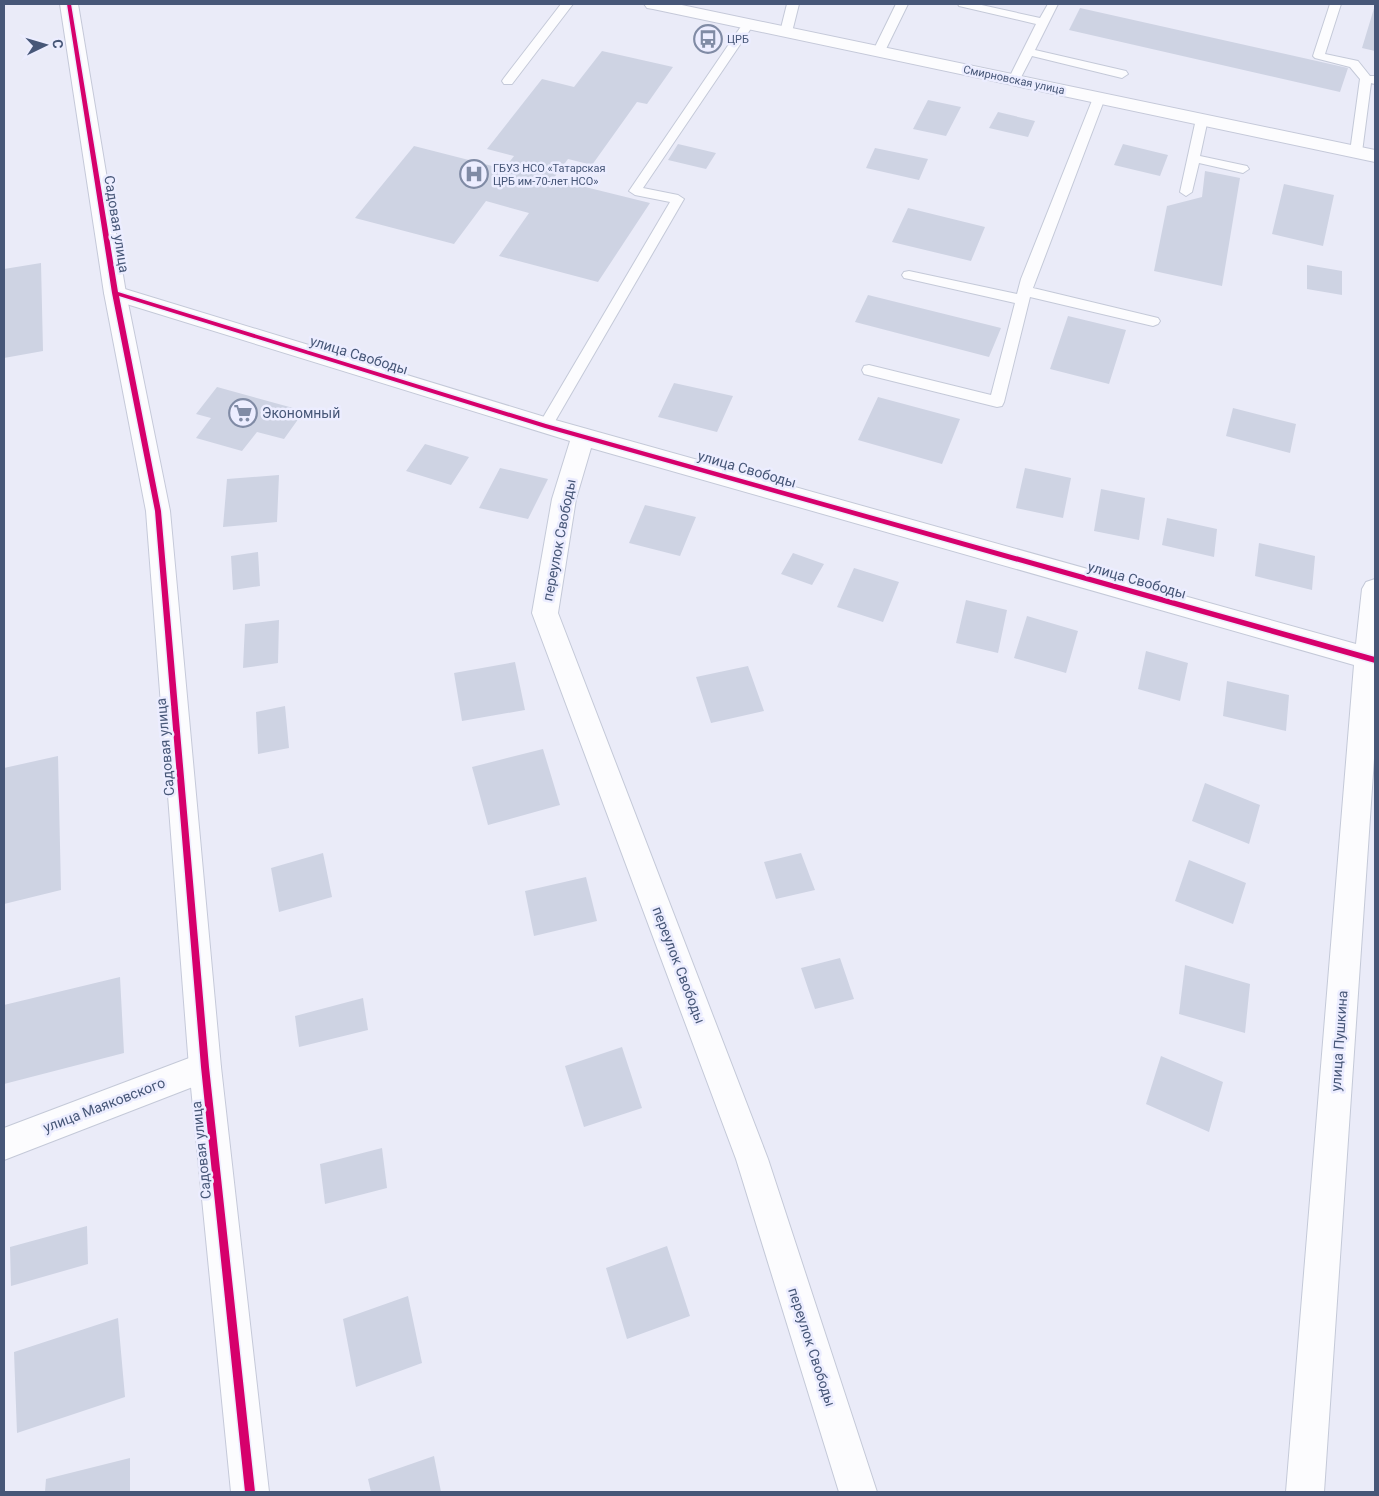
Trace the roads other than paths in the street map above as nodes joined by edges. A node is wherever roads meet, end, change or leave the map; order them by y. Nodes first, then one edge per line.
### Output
1 (69, 4) edge
2 (568, 4) edge
3 (653, 4) edge
4 (793, 4) edge
5 (902, 4) edge
6 (964, 4) edge
7 (1054, 4) edge
8 (1335, 4) edge
9 (1043, 22) junction
10 (748, 24) junction
11 (786, 32) junction
12 (879, 51) junction
13 (1028, 52) junction
14 (1122, 74) dead end
15 (1014, 80) junction
16 (1371, 80) edge
17 (508, 81) dead end
18 (1099, 98) junction
19 (1202, 119) junction
20 (1356, 152) junction
21 (1375, 156) edge
22 (1194, 158) junction
23 (1243, 169) dead end
24 (1186, 192) dead end
25 (909, 275) dead end
26 (115, 293) junction
27 (1024, 296) junction
28 (1153, 320) dead end
29 (869, 370) dead end
30 (545, 426) junction
31 (583, 436) junction
32 (1375, 589) edge
33 (1372, 659) edge
34 (205, 1067) junction
35 (4, 1144) edge
36 (250, 1492) edge
37 (858, 1492) edge
38 (1305, 1492) edge

1 - 26 street, Садовая улица
2 - 17 lane
3 - 10 street, Смирновская улица
4 - 11 lane
5 - 12 lane
6 - 9 lane
7 - 9 lane
8 - 16 lane
9 - 13 lane
10 - 11 street, Смирновская улица
10 - 30 lane
11 - 12 street, Смирновская улица
12 - 15 street, Смирновская улица
13 - 14 lane
13 - 15 lane
15 - 18 street, Смирновская улица
16 - 20 lane
18 - 19 street, Смирновская улица
18 - 27 lane
19 - 20 street, Смирновская улица
19 - 22 lane
20 - 21 street, Смирновская улица
22 - 23 lane
22 - 24 lane
25 - 27 lane
26 - 30 street, улица Свободы
26 - 34 street, Садовая улица
27 - 28 lane
27 - 29 lane
30 - 31 street, улица Свободы
31 - 33 street, улица Свободы
31 - 37 street, переулок Свободы
32 - 33 street, улица Пушкина
33 - 38 street, улица Пушкина
34 - 35 street, улица Маяковского
34 - 36 street, Садовая улица

